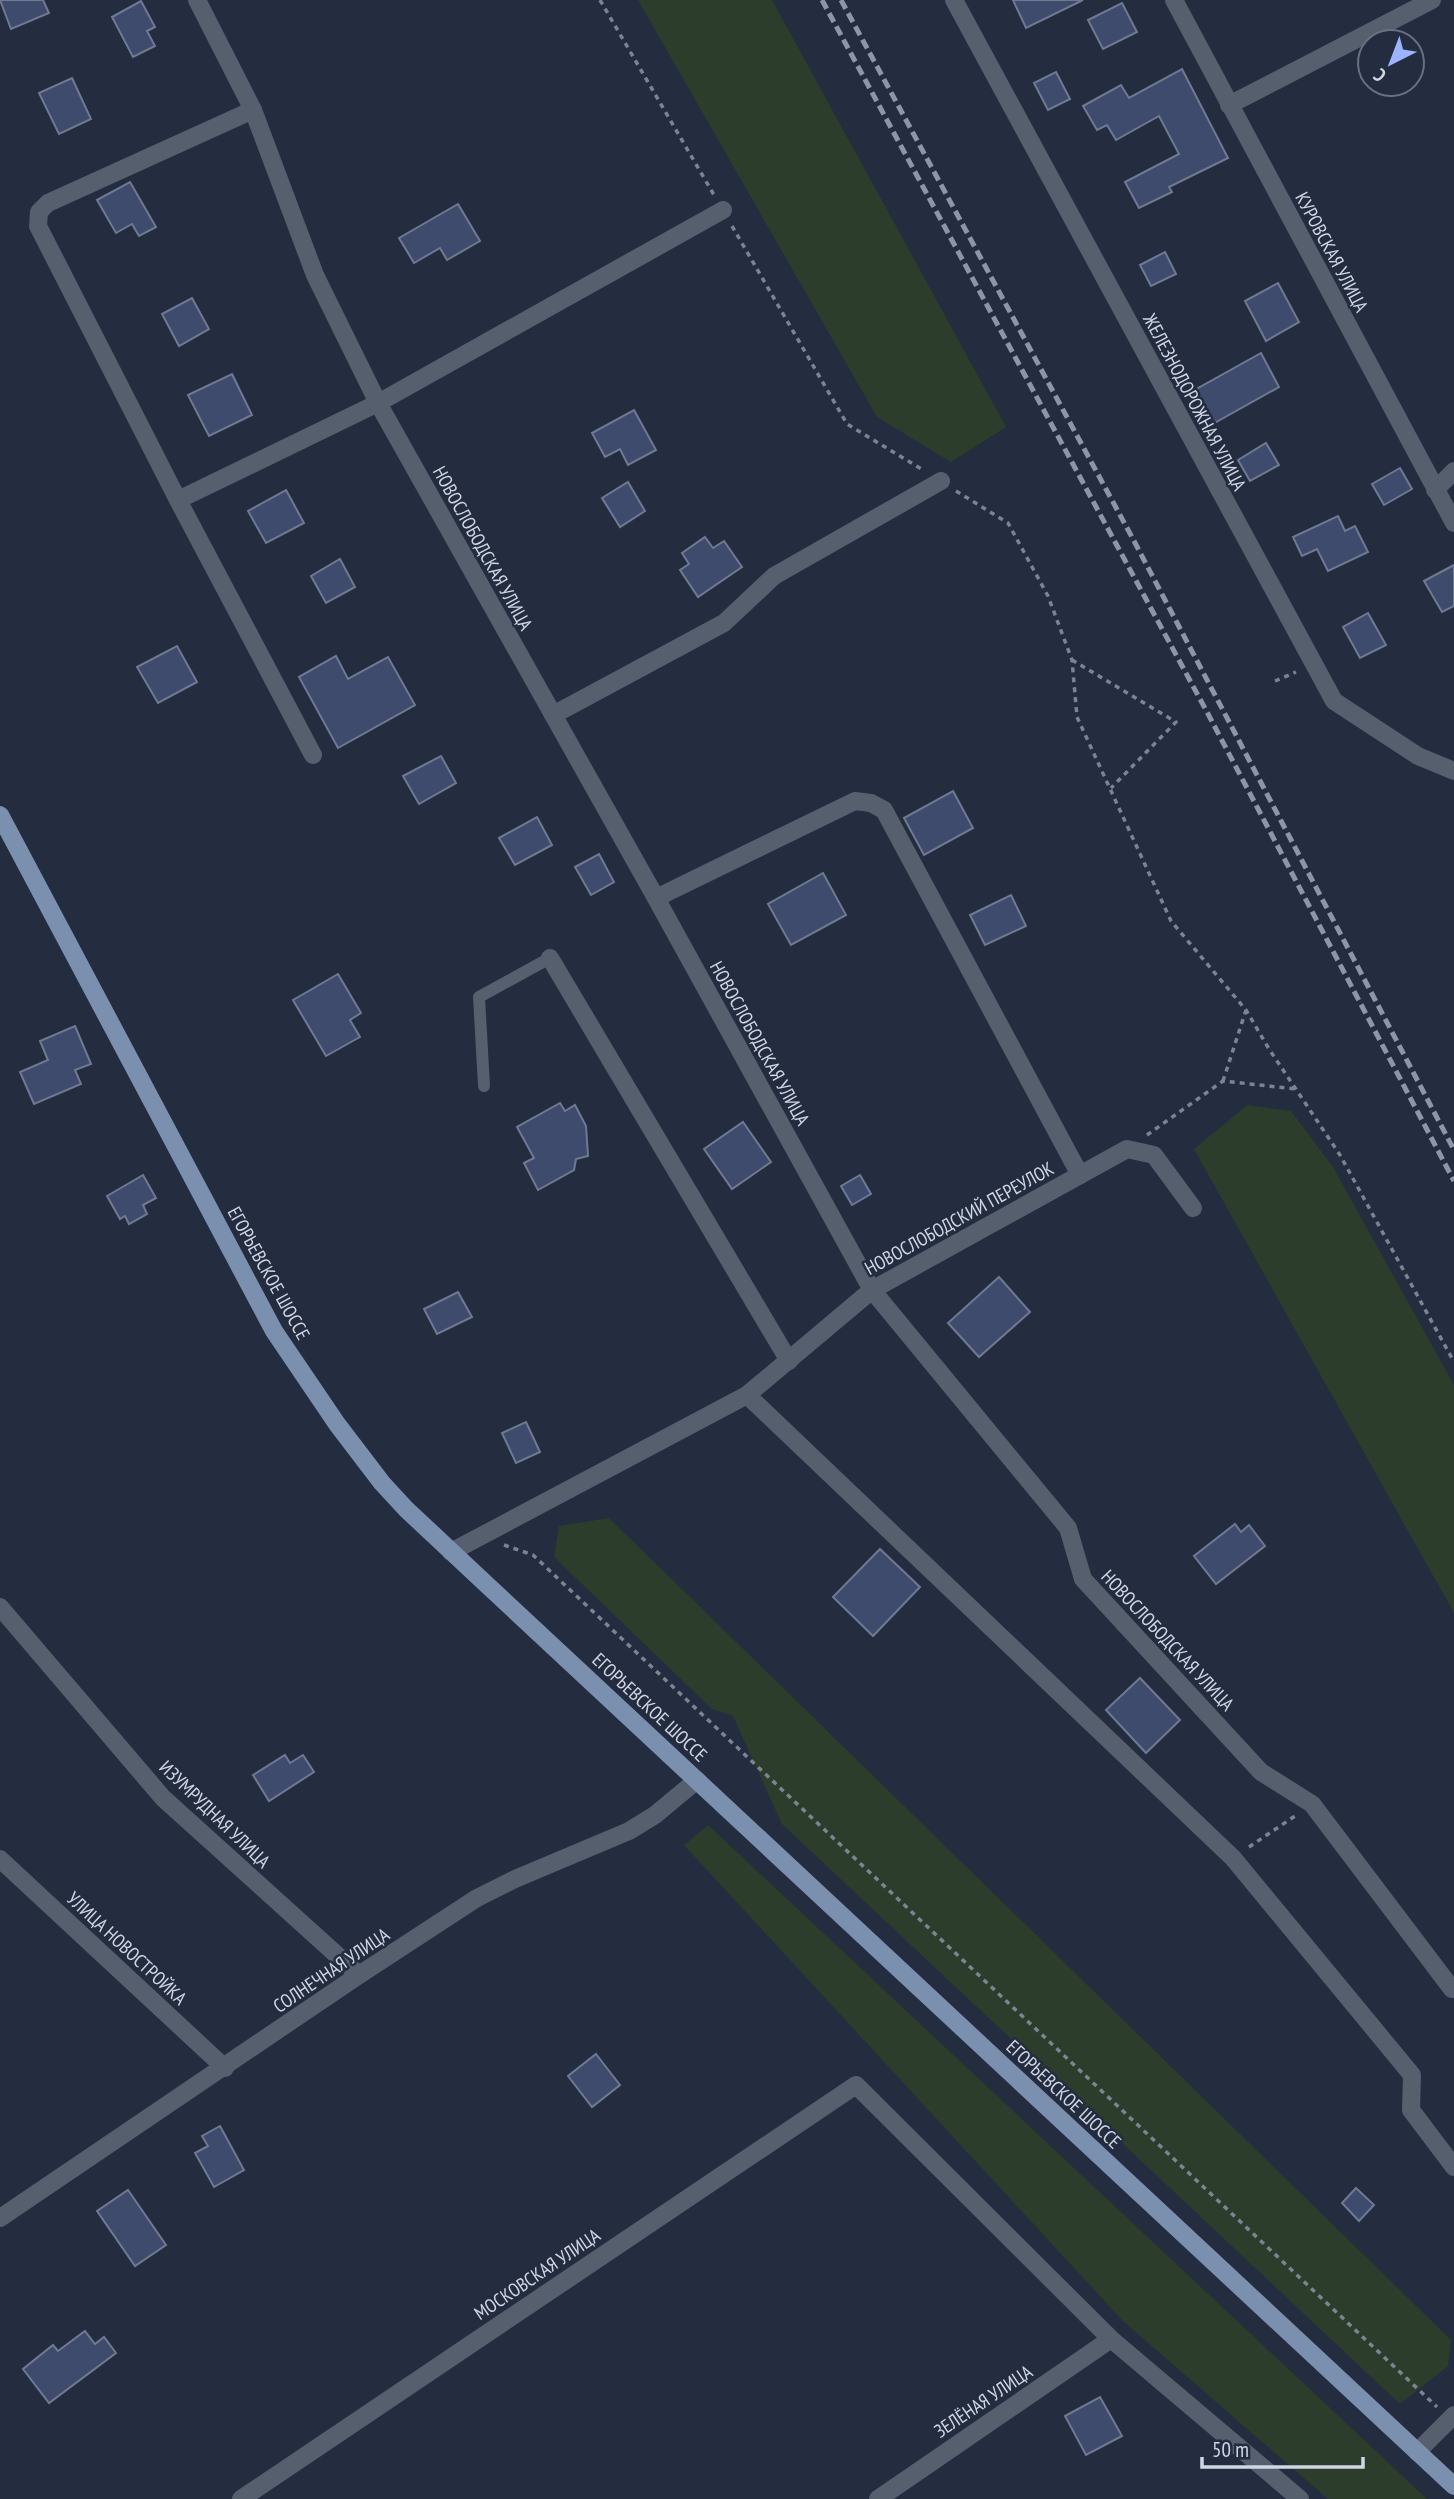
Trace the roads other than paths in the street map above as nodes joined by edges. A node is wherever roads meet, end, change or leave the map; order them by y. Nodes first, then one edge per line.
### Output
1 (197, 0) edge
2 (954, 0) edge
3 (1174, 0) edge
4 (1432, 0) edge
5 (1229, 105) junction
6 (253, 110) junction
7 (723, 211) road end
8 (378, 403) junction
9 (1454, 471) edge
10 (936, 478) road end
11 (1435, 490) junction
12 (178, 500) junction
13 (1454, 523) edge
14 (553, 715) junction
15 (313, 755) dead end
16 (1454, 771) edge
17 (0, 816) edge
18 (656, 898) junction
19 (551, 958) joint
20 (484, 1086) dead end
21 (1080, 1175) junction
22 (1193, 1208) dead end
23 (872, 1290) junction
24 (789, 1361) junction
25 (747, 1395) junction
26 (451, 1552) junction
27 (0, 1607) edge
28 (697, 1780) junction
29 (0, 1859) edge
30 (359, 1975) junction
31 (1452, 1989) dead end
32 (225, 2068) junction
33 (1454, 2167) edge
34 (0, 2218) edge
35 (1111, 2339) junction
36 (1452, 2417) edge
37 (1417, 2452) junction
38 (1454, 2486) edge
39 (242, 2499) edge
40 (878, 2499) edge
41 (1300, 2499) edge

1 - 6 street, НОВОСЛОБОДСКАЯ УЛИЦА
2 - 16 street, ЖЕЛЕЗНОДОРОЖНАЯ УЛИЦА
3 - 5 street, КУРОВСКАЯ УЛИЦА
4 - 5 street
5 - 11 street, КУРОВСКАЯ УЛИЦА
6 - 8 street, НОВОСЛОБОДСКАЯ УЛИЦА
6 - 12 street
7 - 8 street
8 - 12 street
8 - 14 street, НОВОСЛОБОДСКАЯ УЛИЦА
9 - 11 street
10 - 14 street
11 - 13 street, КУРОВСКАЯ УЛИЦА
12 - 15 street
14 - 18 street, НОВОСЛОБОДСКАЯ УЛИЦА
17 - 26 main road, ЕГОРЬЕВСКОЕ ШОССЕ
18 - 21 street
18 - 23 street, НОВОСЛОБОДСКАЯ УЛИЦА
19 - 20 lane
19 - 24 street
21 - 22 street, НОВОСЛОБОДСКИЙ ПЕРЕУЛОК
21 - 23 street, НОВОСЛОБОДСКИЙ ПЕРЕУЛОК
23 - 24 street, НОВОСЛОБОДСКИЙ ПЕРЕУЛОК
23 - 31 street, НОВОСЛОБОДСКАЯ УЛИЦА
24 - 25 street, НОВОСЛОБОДСКИЙ ПЕРЕУЛОК
25 - 26 street, НОВОСЛОБОДСКИЙ ПЕРЕУЛОК
25 - 33 street
26 - 28 main road, ЕГОРЬЕВСКОЕ ШОССЕ
27 - 30 street, ИЗУМРУДНАЯ УЛИЦА
28 - 30 street, СОЛНЕЧНАЯ УЛИЦА
28 - 37 main road, ЕГОРЬЕВСКОЕ ШОССЕ
29 - 32 street, УЛИЦА НОВОСТРОЙКА
30 - 32 street, СОЛНЕЧНАЯ УЛИЦА
32 - 34 street, СОЛНЕЧНАЯ УЛИЦА
35 - 39 street, МОСКОВСКАЯ УЛИЦА
35 - 40 street, ЗЕЛЁНАЯ УЛИЦА
35 - 41 street
36 - 37 street
37 - 38 main road, ЕГОРЬЕВСКОЕ ШОССЕ

